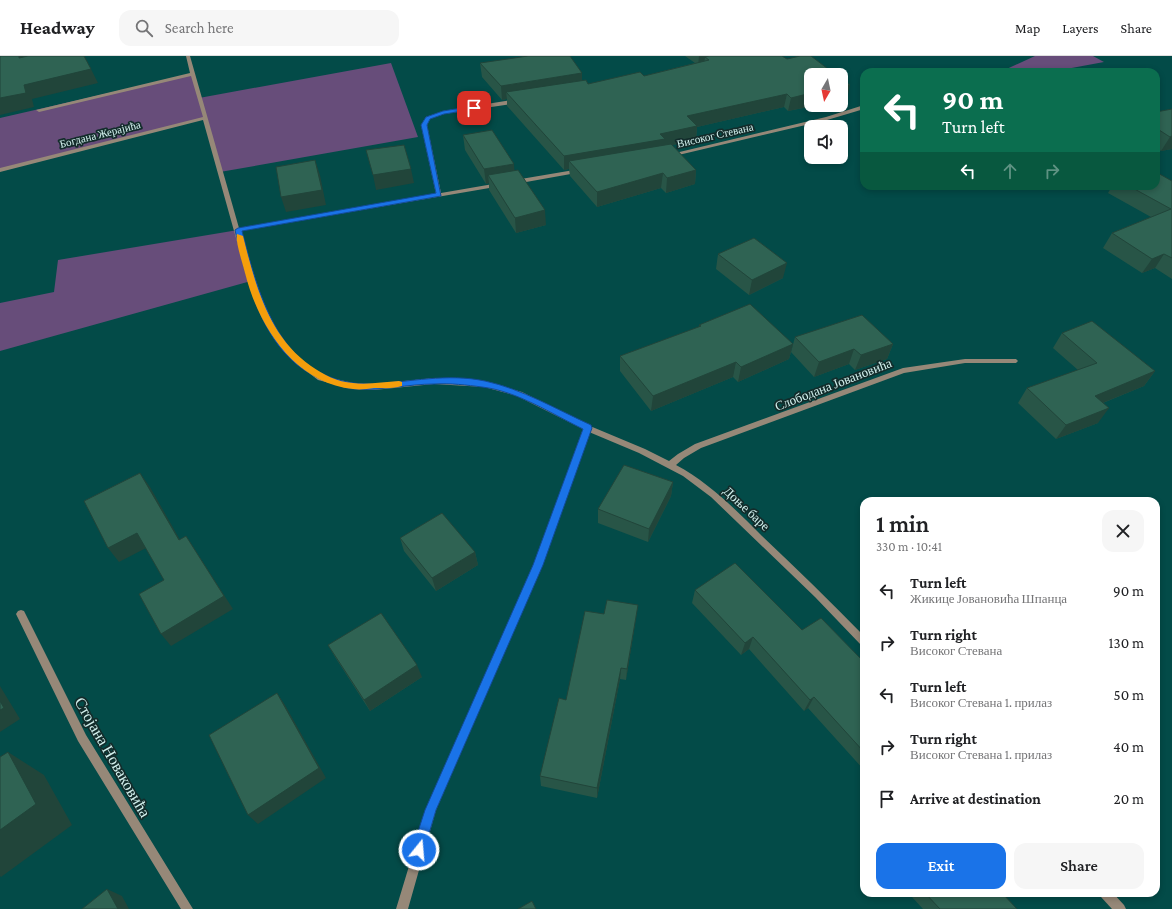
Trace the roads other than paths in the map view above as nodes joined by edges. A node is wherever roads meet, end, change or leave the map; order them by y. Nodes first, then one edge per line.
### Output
1 (188, 56) edge
2 (192, 74) junction
3 (521, 100) edge
4 (860, 108) edge
5 (39, 110) dead end
6 (205, 118) junction
7 (663, 157) edge
8 (0, 170) edge
9 (588, 170) edge
10 (439, 195) junction
11 (238, 230) junction
12 (1014, 360) dead end
13 (588, 428) junction
14 (670, 465) junction
15 (21, 614) dead end
16 (860, 638) edge
17 (1109, 897) edge
18 (187, 909) edge
19 (402, 909) edge
20 (1120, 909) edge

1 - 2 street, Доње баре
2 - 5 street
2 - 6 street, Доње баре
3 - 10 street
4 - 7 street, Високог Стевана
6 - 8 street, Богдана Жерајића
6 - 11 street, Доње баре
9 - 10 street
10 - 11 street
11 - 13 street, Доње баре
12 - 14 street, Слободана Јовановића
13 - 14 street, Доње баре
13 - 19 street
14 - 16 street, Доње баре
15 - 18 street, Стојана Новаковића
17 - 20 street

